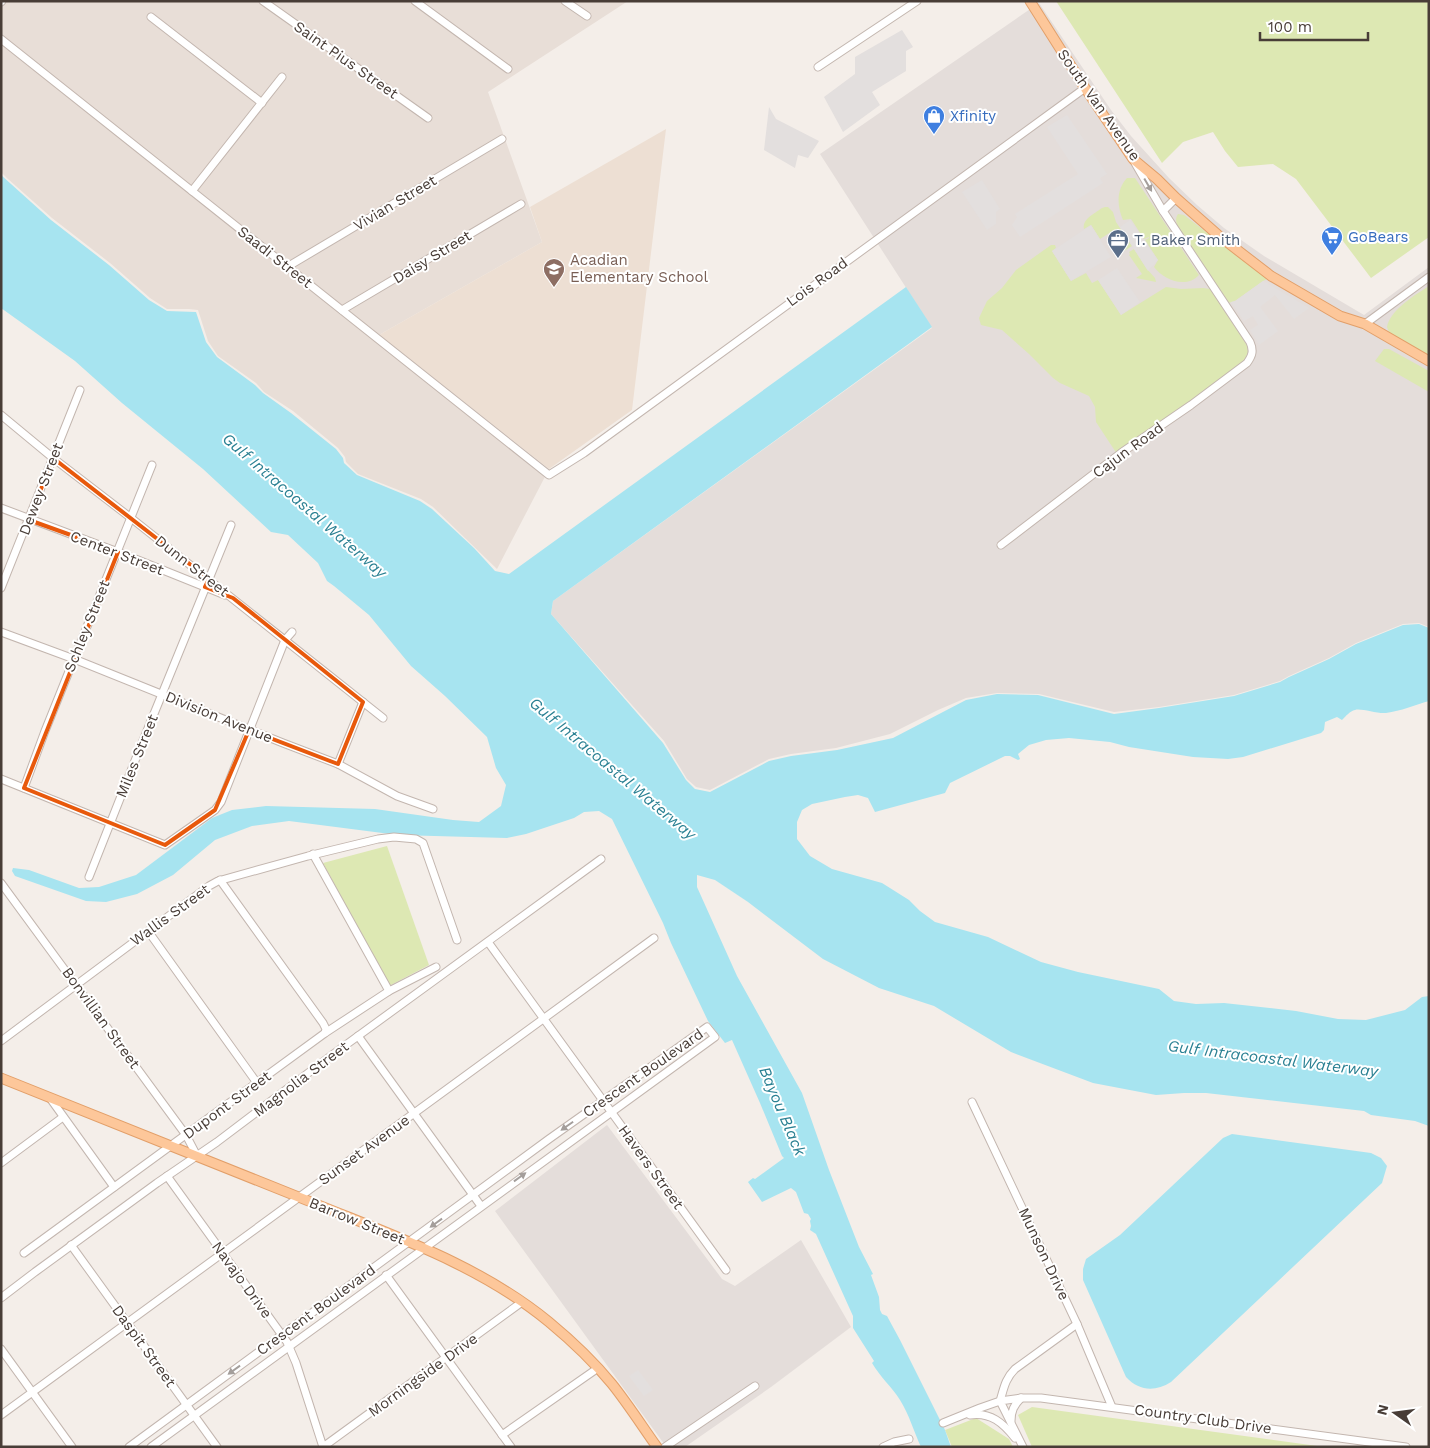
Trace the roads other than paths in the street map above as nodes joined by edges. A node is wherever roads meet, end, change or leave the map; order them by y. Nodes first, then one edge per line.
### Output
1 (263, 1) edge
2 (415, 1) edge
3 (565, 1) edge
4 (917, 1) edge
5 (1030, 1) edge
6 (587, 16) dead end
7 (151, 17) dead end
8 (1, 39) edge
9 (818, 66) dead end
10 (508, 69) dead end
11 (282, 77) dead end
12 (1084, 88) junction
13 (262, 102) junction
14 (428, 118) dead end
15 (502, 139) dead end
16 (1133, 159) junction
17 (192, 191) junction
18 (1176, 198) junction
19 (521, 204) dead end
20 (1162, 211) junction
21 (287, 266) junction
22 (1429, 277) edge
23 (342, 310) junction
24 (1365, 324) junction
25 (1429, 361) edge
26 (80, 390) dead end
27 (1, 415) edge
28 (53, 458) junction
29 (152, 465) dead end
30 (549, 476) joint
31 (1, 508) edge
32 (132, 518) junction
33 (29, 520) junction
34 (231, 525) dead end
35 (1001, 545) dead end
36 (118, 552) junction
37 (209, 579) junction
38 (205, 587) junction
39 (1, 588) edge
40 (232, 598) junction
41 (1, 632) edge
42 (292, 632) dead end
43 (285, 640) junction
44 (74, 659) junction
45 (162, 694) junction
46 (364, 702) junction
47 (383, 718) dead end
48 (250, 730) junction
49 (338, 764) junction
50 (1, 779) edge
51 (24, 788) junction
52 (433, 809) dead end
53 (111, 823) junction
54 (313, 854) junction
55 (601, 859) dead end
56 (89, 877) dead end
57 (220, 880) junction
58 (1, 883) edge
59 (148, 931) junction
60 (654, 938) dead end
61 (457, 940) dead end
62 (488, 942) junction
63 (436, 966) dead end
64 (76, 984) junction
65 (389, 991) junction
66 (544, 1019) junction
67 (325, 1033) junction
68 (3, 1036) edge
69 (358, 1036) junction
70 (1, 1078) edge
71 (257, 1083) junction
72 (50, 1098) junction
73 (603, 1101) junction
74 (972, 1102) dead end
75 (611, 1111) junction
76 (414, 1113) junction
77 (64, 1117) junction
78 (186, 1135) junction
79 (172, 1145) junction
80 (197, 1156) junction
81 (1, 1163) edge
82 (167, 1176) junction
83 (114, 1187) junction
84 (473, 1195) junction
85 (299, 1197) junction
86 (481, 1206) junction
87 (409, 1242) junction
88 (71, 1246) junction
89 (423, 1248) junction
90 (24, 1253) dead end
91 (223, 1253) junction
92 (726, 1270) dead end
93 (386, 1275) junction
94 (1, 1298) edge
95 (522, 1302) junction
96 (127, 1323) junction
97 (1077, 1324) junction
98 (282, 1335) junction
99 (289, 1346) junction
100 (1, 1349) edge
101 (446, 1358) junction
102 (598, 1368) junction
103 (754, 1386) dead end
104 (32, 1392) junction
105 (1022, 1398) junction
106 (1000, 1401) junction
107 (186, 1405) junction
108 (1112, 1407) junction
109 (1, 1415) edge
110 (194, 1416) junction
111 (962, 1416) junction
112 (1011, 1422) junction
113 (943, 1424) dead end
114 (502, 1435) junction
115 (910, 1439) dead end
116 (1023, 1446) edge
117 (72, 1447) edge
118 (129, 1447) edge
119 (152, 1447) edge
120 (217, 1447) edge
121 (323, 1447) edge
122 (511, 1447) edge
123 (657, 1447) edge
124 (665, 1447) edge
125 (883, 1447) edge
126 (1406, 1447) edge

1 - 14 street, Saint Pius Street
2 - 10 street
3 - 6 street
4 - 9 street
5 - 12 main road, South Van Avenue
7 - 13 street
8 - 17 street, Saadi Street
11 - 13 street
12 - 16 main road, South Van Avenue
12 - 30 street, Lois Road
13 - 17 street
15 - 21 street, Vivian Street
16 - 18 main road, South Van Avenue
16 -> 20 street
17 - 21 street, Saadi Street
18 - 20 street
18 - 24 main road, South Van Avenue
19 - 23 street, Daisy Street
20 - 35 street, Cajun Road
21 - 23 street, Saadi Street
22 - 24 street
23 - 30 street, Saadi Street
24 - 25 main road, South Van Avenue
26 - 28 street, Dewey Street
27 - 28 street, Dunn Street
28 - 32 street, Dunn Street
28 - 33 street, Dewey Street
29 - 32 street, Schley Street
31 - 33 street, Center Street
32 - 36 street, Schley Street
32 - 37 street, Dunn Street
33 - 36 street, Center Street
33 - 39 street, Dewey Street
34 - 37 street, Miles Street
36 - 38 street, Center Street
36 - 44 street, Schley Street
37 - 38 street, Miles Street
37 - 40 street, Dunn Street
38 - 40 street, Center Street
38 - 45 street, Miles Street
40 - 43 street, Dunn Street
41 - 44 street, Division Avenue
42 - 43 street
43 - 46 street, Dunn Street
43 - 48 street
44 - 45 street, Division Avenue
44 - 51 street, Schley Street
45 - 48 street, Division Avenue
45 - 53 street, Miles Street
46 - 47 street, Dunn Street
46 - 49 street
48 - 49 street, Division Avenue
48 - 53 street
49 - 52 street, Division Avenue
50 - 51 street
51 - 53 street
53 - 56 street, Miles Street
54 - 57 street, Wallis Street
54 - 61 street, Wallis Street
54 - 65 street
55 - 62 street, Magnolia Street
57 - 59 street, Wallis Street
57 - 67 street
58 - 64 street, Bonvillian Street
59 - 64 street, Wallis Street
59 - 71 street
60 - 66 street, Sunset Avenue
62 - 66 street, Havers Street
62 - 69 street, Magnolia Street
63 - 65 street, Dupont Street
64 - 68 street, Wallis Street
64 - 78 street, Bonvillian Street
65 - 67 street, Dupont Street
66 - 73 street, Havers Street
66 - 76 street, Sunset Avenue
67 - 71 street, Dupont Street
69 - 76 street
69 - 80 street, Magnolia Street
70 - 72 main road, Barrow Street
71 - 78 street, Dupont Street
72 - 77 street
72 - 79 main road, Barrow Street
73 - 75 street, Havers Street
73 - 75 street, Crescent Boulevard
73 -> 84 street, Crescent Boulevard
74 - 97 street, Munson Drive
86 -> 75 street, Crescent Boulevard
75 - 92 street, Havers Street
76 - 84 street
76 - 85 street, Sunset Avenue
77 - 81 street
77 - 83 street
78 - 79 street, Dupont Street
78 - 80 street, Bonvillian Street
79 - 80 main road, Barrow Street
79 - 83 street, Dupont Street
80 - 82 street, Magnolia Street
80 - 85 main road, Barrow Street
82 - 88 street, Magnolia Street
82 - 91 street, Navajo Drive
83 - 90 street, Dupont Street
84 - 86 street
84 -> 87 street, Crescent Boulevard
85 - 87 main road, Barrow Street
85 - 91 street, Sunset Avenue
86 - 89 street, Crescent Boulevard
87 - 89 main road, Barrow Street
87 - 98 street, Crescent Boulevard
88 - 94 street, Magnolia Street
88 - 96 street, Daspit Street
89 - 93 street, Crescent Boulevard
89 - 95 main road, Barrow Street
91 - 96 street, Sunset Avenue
91 - 98 street, Navajo Drive
93 - 99 street, Crescent Boulevard
93 - 101 street
95 - 101 street, Morningside Drive
95 - 102 main road, Barrow Street
96 - 104 street, Sunset Avenue
96 - 107 street, Daspit Street
97 - 106 street
97 - 108 street, Munson Drive
98 - 99 street, Navajo Drive
98 -> 107 street, Crescent Boulevard
99 - 110 street, Crescent Boulevard
99 - 121 street, Navajo Drive
100 - 104 street
101 - 114 street
101 - 121 street, Morningside Drive
102 - 114 street
102 - 123 main road, Barrow Street
103 - 124 street
104 - 109 street, Sunset Avenue
104 - 117 street
105 - 106 street, Country Club Drive
105 - 108 street, Country Club Drive
105 - 112 street
106 - 111 street, Country Club Drive
106 - 112 street
107 - 110 street, Daspit Street
107 - 118 street, Crescent Boulevard
108 - 126 street, Country Club Drive
110 - 119 street, Crescent Boulevard
110 - 120 street, Daspit Street
111 - 113 street, Country Club Drive
111 - 116 street
112 - 116 street
114 - 122 street
115 - 125 street

